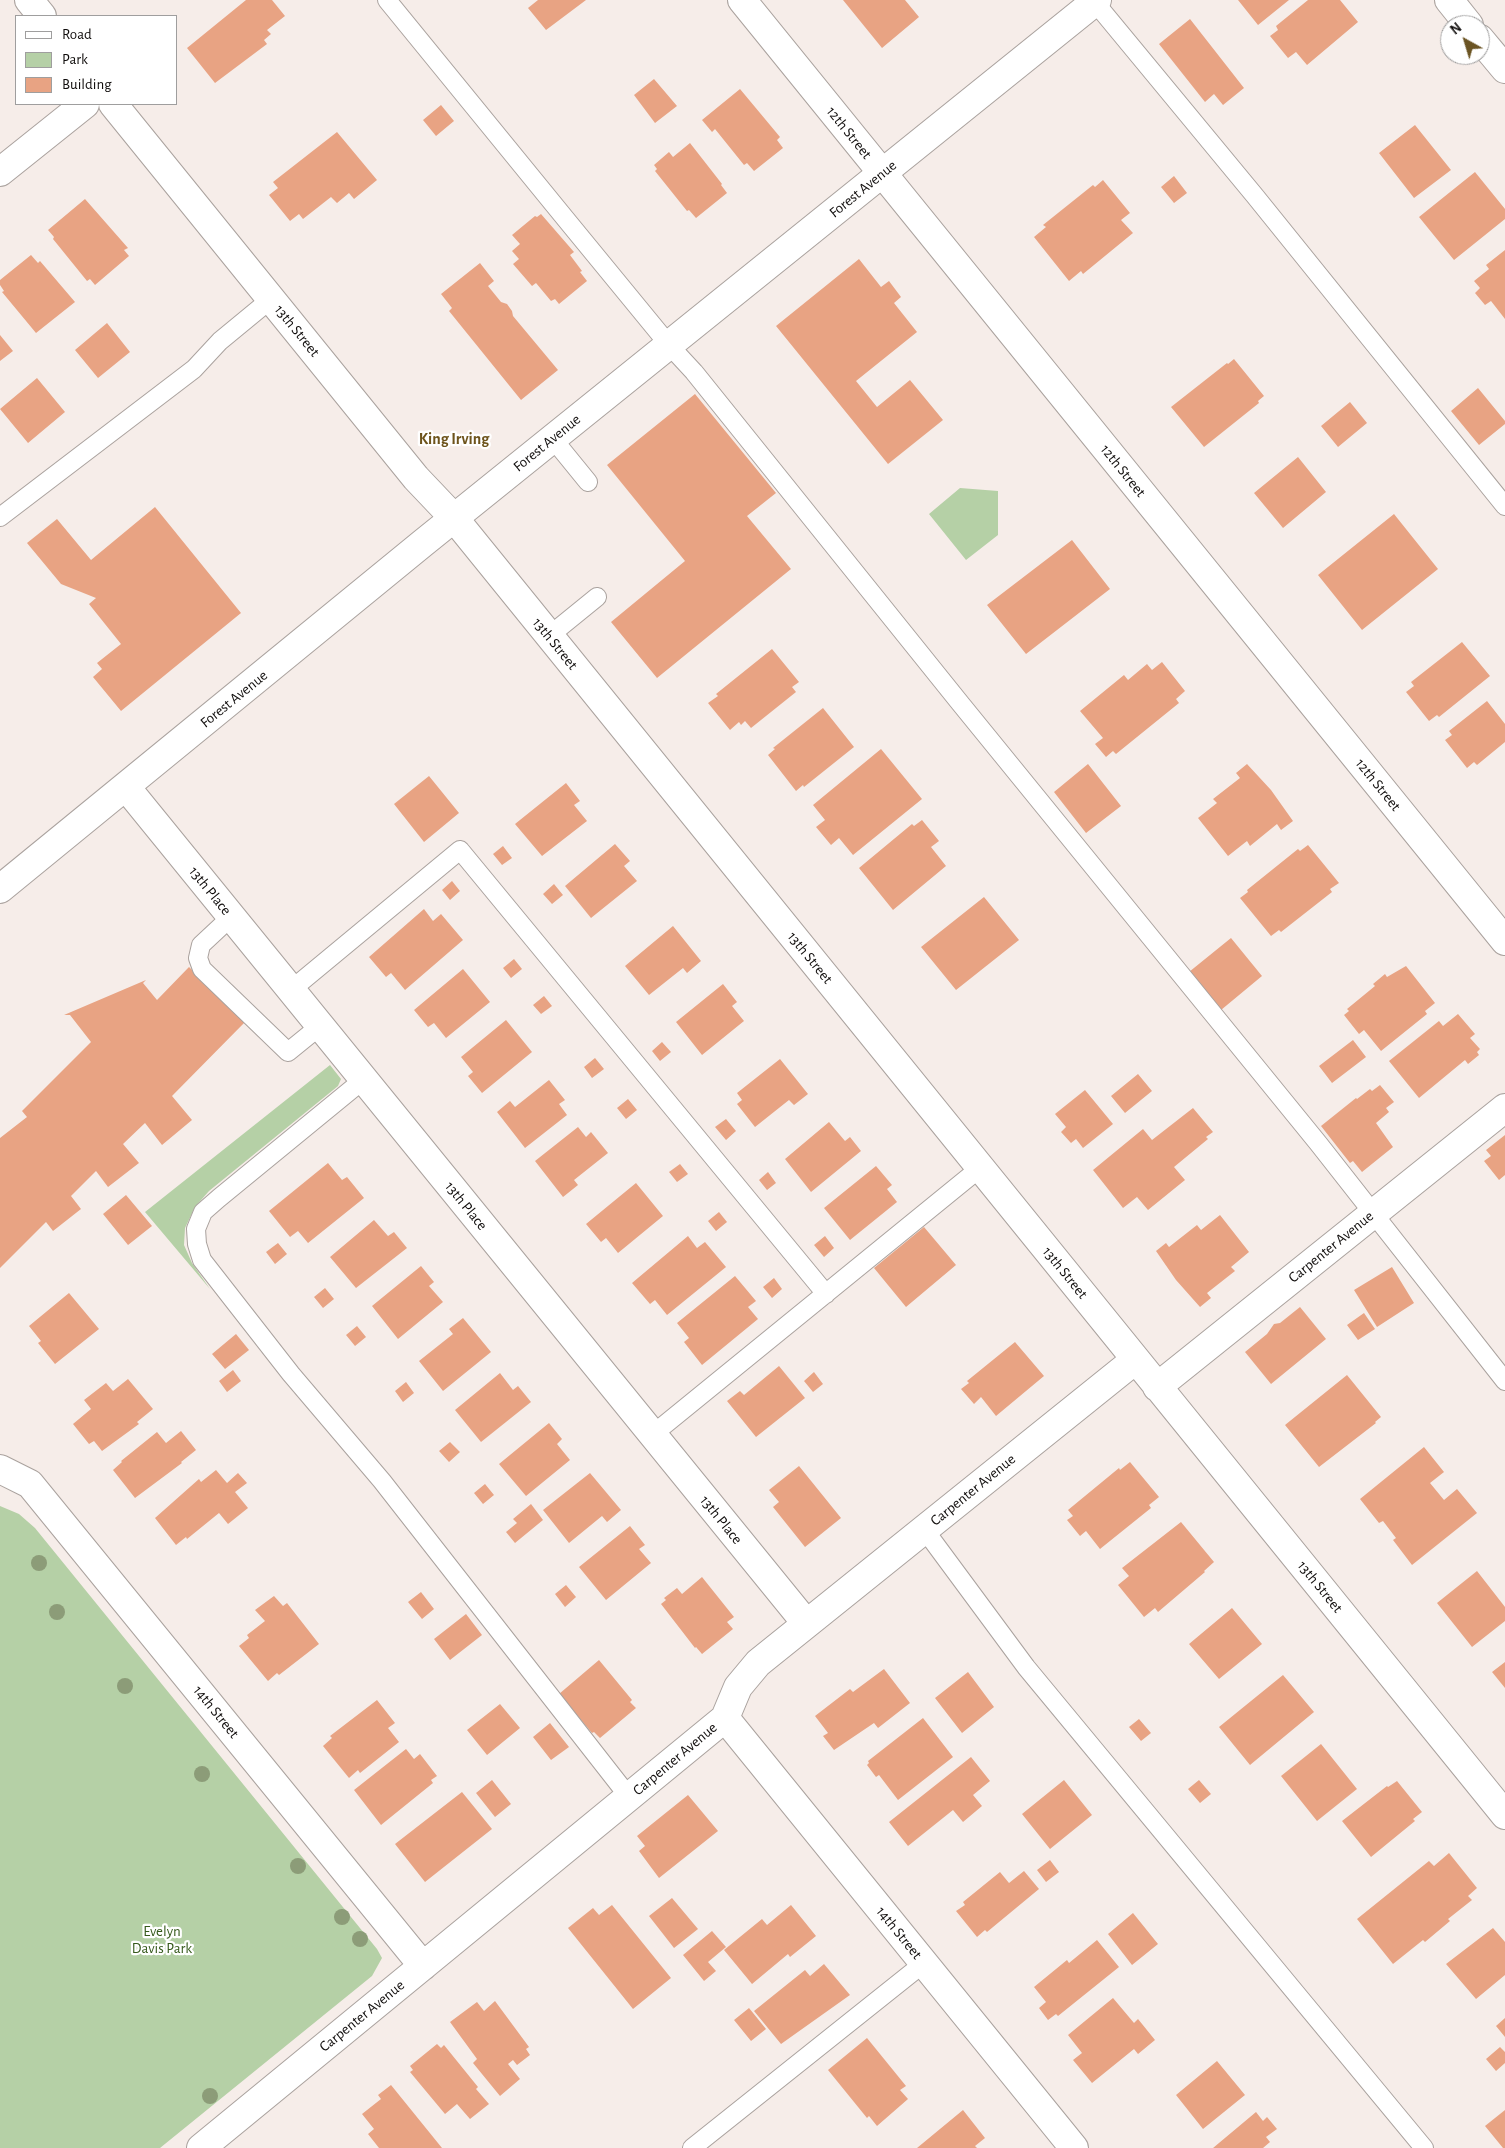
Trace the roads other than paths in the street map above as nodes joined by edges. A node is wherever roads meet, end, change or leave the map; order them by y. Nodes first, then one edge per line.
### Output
1 (29, 0) edge
2 (386, 0) edge
3 (742, 0) edge
4 (1448, 0) edge
5 (1095, 1) edge
6 (41, 15) edge
7 (1461, 15) edge
8 (1490, 51) edge
9 (1505, 70) edge
10 (84, 105) edge
11 (114, 105) edge
12 (0, 172) edge
13 (882, 173) junction
14 (271, 299) junction
15 (669, 345) junction
16 (553, 439) junction
17 (588, 482) dead end
18 (1505, 506) edge
19 (0, 517) edge
20 (454, 518) junction
21 (597, 597) dead end
22 (549, 636) junction
23 (126, 787) junction
24 (0, 889) edge
25 (231, 917) junction
26 (1505, 941) edge
27 (291, 990) junction
28 (320, 1026) junction
29 (364, 1080) junction
30 (1505, 1108) edge
31 (980, 1168) junction
32 (1374, 1213) junction
33 (826, 1294) junction
34 (1135, 1360) junction
35 (1505, 1381) edge
36 (1158, 1387) junction
37 (652, 1435) junction
38 (0, 1469) edge
39 (924, 1529) junction
40 (806, 1623) junction
41 (725, 1718) junction
42 (629, 1797) junction
43 (1505, 1815) edge
44 (924, 1963) junction
45 (424, 1966) junction
46 (202, 2148) edge
47 (692, 2148) edge
48 (1074, 2148) edge
49 (1424, 2148) edge

1 - 6 street
2 - 15 lane
3 - 13 street, 12th Street
4 - 7 street
5 - 13 street, Forest Avenue
5 - 18 lane
8 - 9 street
10 - 12 street
11 - 14 street, 13th Street
13 - 15 street, Forest Avenue
13 - 26 street, 12th Street
14 - 19 lane
14 - 20 street, 13th Street
15 - 16 street, Forest Avenue
15 - 32 lane
16 - 17 lane
16 - 20 street, Forest Avenue
20 - 22 street, 13th Street
20 - 23 street, Forest Avenue
21 - 22 lane
22 - 31 street, 13th Street
23 - 24 street, Forest Avenue
23 - 25 street, 13th Place
25 - 27 street, 13th Place
25 - 28 lane
27 - 28 street, 13th Place
27 - 33 lane
28 - 29 street, 13th Place
29 - 37 street, 13th Place
29 - 42 lane
30 - 32 street, Carpenter Avenue
31 - 33 lane
31 - 34 street, 13th Street
32 - 35 lane
32 - 36 street, Carpenter Avenue
33 - 37 lane
34 - 36 street, 13th Street
34 - 39 street, Carpenter Avenue
36 - 43 street, 13th Street
37 - 40 street, 13th Place
38 - 45 street, 14th Street
39 - 40 street, Carpenter Avenue
39 - 49 lane
40 - 41 street, Carpenter Avenue
41 - 42 street, Carpenter Avenue
41 - 44 street, 14th Street
42 - 45 street, Carpenter Avenue
44 - 47 lane
44 - 48 street, 14th Street
45 - 46 street, Carpenter Avenue

